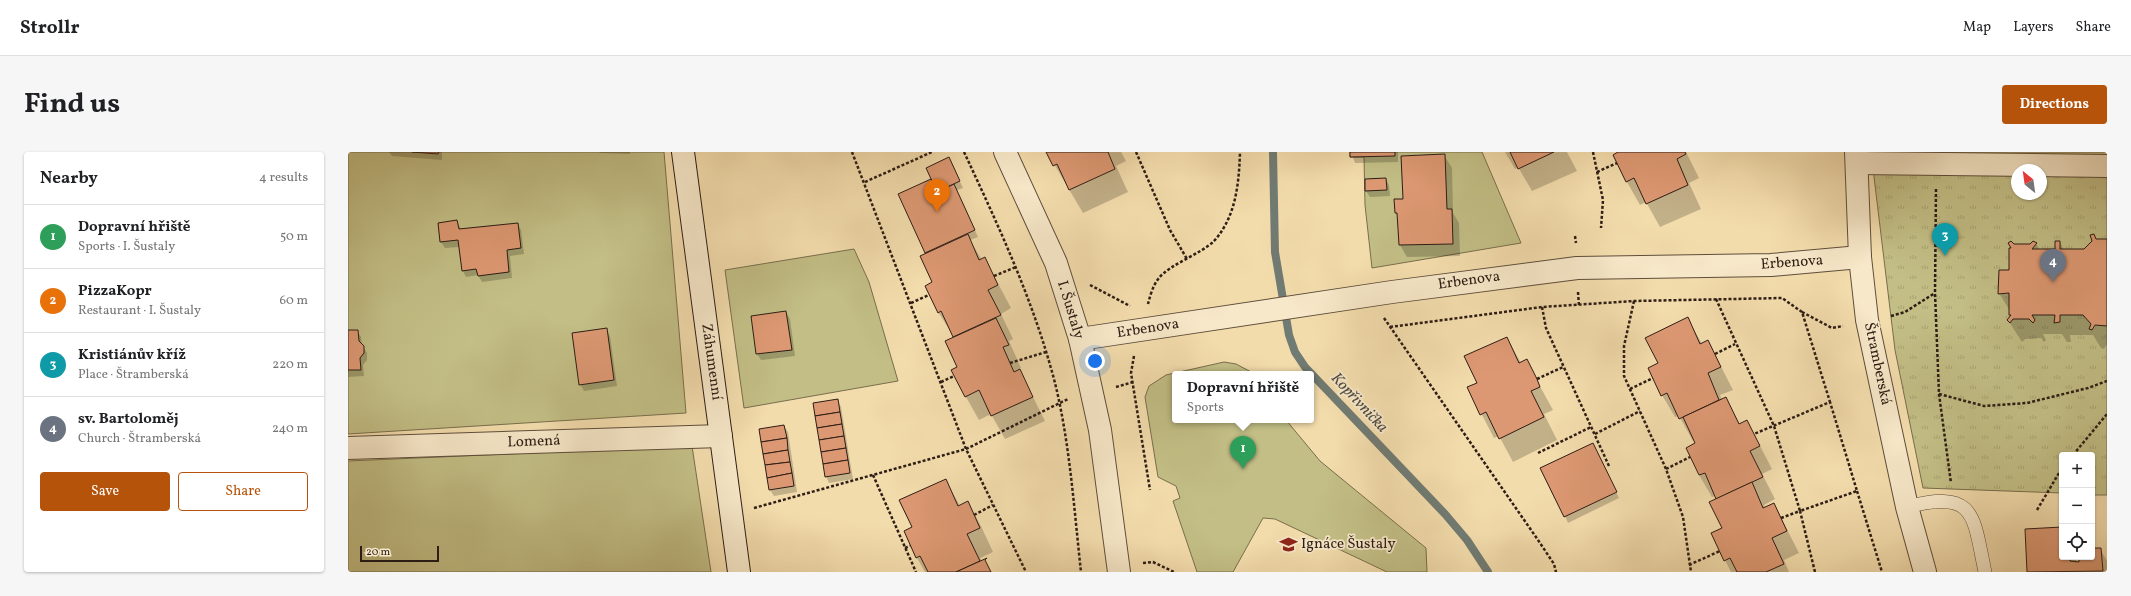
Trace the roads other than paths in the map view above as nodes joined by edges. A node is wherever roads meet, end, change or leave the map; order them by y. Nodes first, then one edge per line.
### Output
1 (683, 152) edge
2 (1005, 152) edge
3 (1856, 157) edge
4 (2107, 166) edge
5 (1860, 257) junction
6 (1080, 339) junction
7 (721, 436) junction
8 (348, 448) edge
9 (1907, 507) junction
10 (1118, 568) edge
11 (739, 572) edge
12 (1925, 572) edge
13 (1985, 572) edge

1 - 7 street, Záhumenní
2 - 6 street, I. Šustaly
3 - 4 street
3 - 5 street, Štramberská
5 - 6 street, Erbenova
5 - 9 street, Štramberská
6 - 10 street, I. Šustaly
7 - 8 street, Lomená
7 - 11 street, Záhumenní
9 - 12 street, Štramberská
9 - 13 lane

